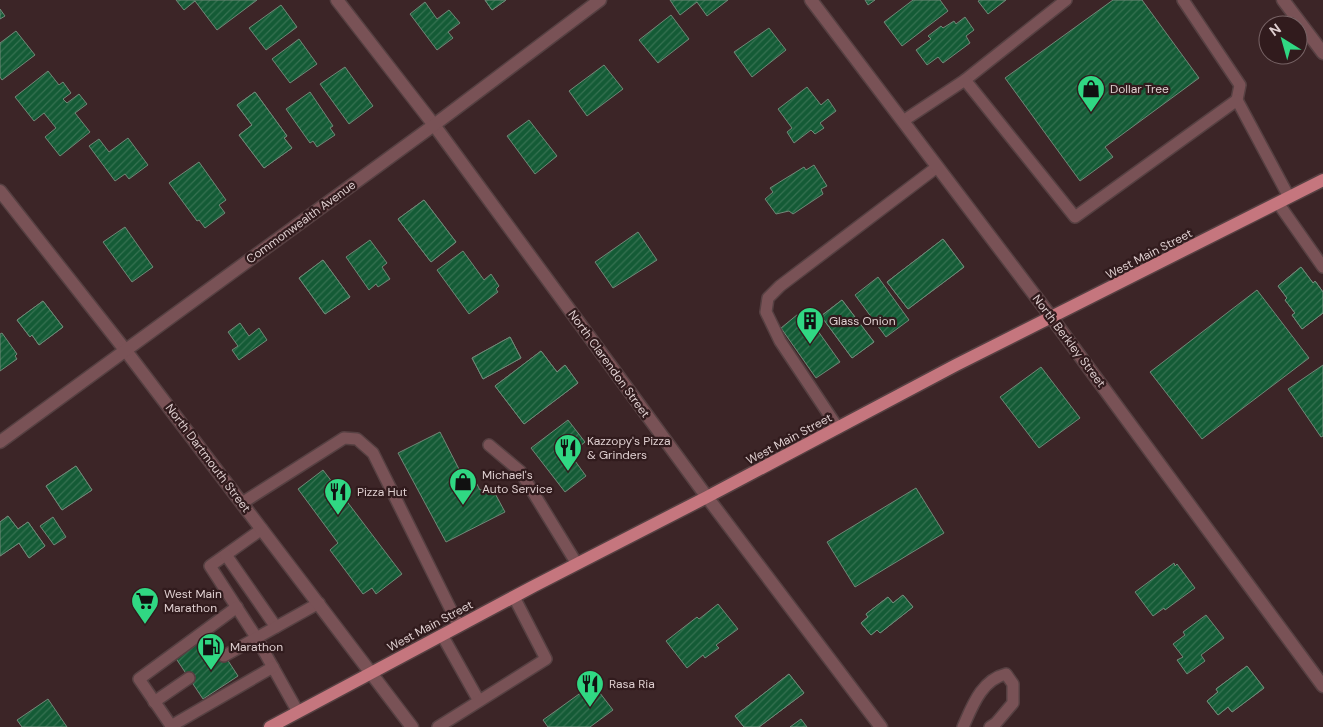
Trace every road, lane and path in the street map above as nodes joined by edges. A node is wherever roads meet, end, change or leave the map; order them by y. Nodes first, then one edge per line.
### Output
1 (337, 0) edge
2 (600, 0) edge
3 (811, 0) edge
4 (1066, 0) edge
5 (1183, 0) edge
6 (1283, 0) edge
7 (1323, 53) edge
8 (965, 80) junction
9 (1237, 100) junction
10 (903, 121) junction
11 (434, 125) junction
12 (938, 167) junction
13 (1323, 180) edge
14 (0, 191) edge
15 (1283, 200) junction
16 (1323, 267) edge
17 (1052, 318) junction
18 (126, 351) junction
19 (838, 428) junction
20 (0, 442) edge
21 (488, 445) dead end
22 (707, 498) junction
23 (242, 502) junction
24 (262, 529) junction
25 (226, 555) junction
26 (577, 564) junction
27 (514, 597) junction
28 (319, 603) junction
29 (236, 606) junction
30 (276, 626) junction
31 (459, 626) junction
32 (442, 635) junction
33 (256, 637) junction
34 (224, 656) dead end
35 (273, 667) junction
36 (372, 673) junction
37 (189, 678) dead end
38 (1323, 686) edge
39 (479, 701) junction
40 (154, 702) junction
41 (298, 712) junction
42 (172, 727) edge
43 (270, 727) edge
44 (412, 727) edge
45 (438, 727) edge
46 (881, 727) edge
47 (963, 727) edge
48 (990, 727) edge

1 - 11 street, North Clarendon Street
2 - 11 street, Commonwealth Avenue
3 - 10 street, North Berkley Street
4 - 8 lane
5 - 9 lane
6 - 7 street
8 - 9 lane
8 - 10 lane
9 - 15 lane
10 - 12 street, North Berkley Street
11 - 18 street, Commonwealth Avenue
11 - 22 street, North Clarendon Street
12 - 17 street, North Berkley Street
12 - 19 lane
13 - 15 main road, West Main Street
14 - 18 street, North Dartmouth Street
15 - 16 lane
15 - 17 main road, West Main Street
17 - 19 main road, West Main Street
17 - 38 street, North Berkley Street
18 - 20 street, Commonwealth Avenue
18 - 23 street, North Dartmouth Street
19 - 22 main road, West Main Street
21 - 26 lane
22 - 26 main road, West Main Street
22 - 46 street, North Clarendon Street
23 - 24 street, North Dartmouth Street
23 - 31 lane
24 - 25 lane
24 - 28 street, North Dartmouth Street
25 - 29 lane
25 - 30 lane
26 - 27 main road, West Main Street
27 - 31 main road, West Main Street
27 - 39 lane
28 - 30 lane
28 - 36 street, North Dartmouth Street
29 - 33 lane
29 - 40 lane
30 - 33 lane
31 - 32 main road, West Main Street
32 - 36 main road, West Main Street
32 - 39 lane
33 - 34 lane
33 - 35 lane
35 - 41 lane
35 - 42 lane
36 - 41 main road, West Main Street
36 - 44 street, North Dartmouth Street
37 - 40 lane
39 - 45 lane
40 - 42 lane
41 - 43 main road, West Main Street
47 - 48 lane

